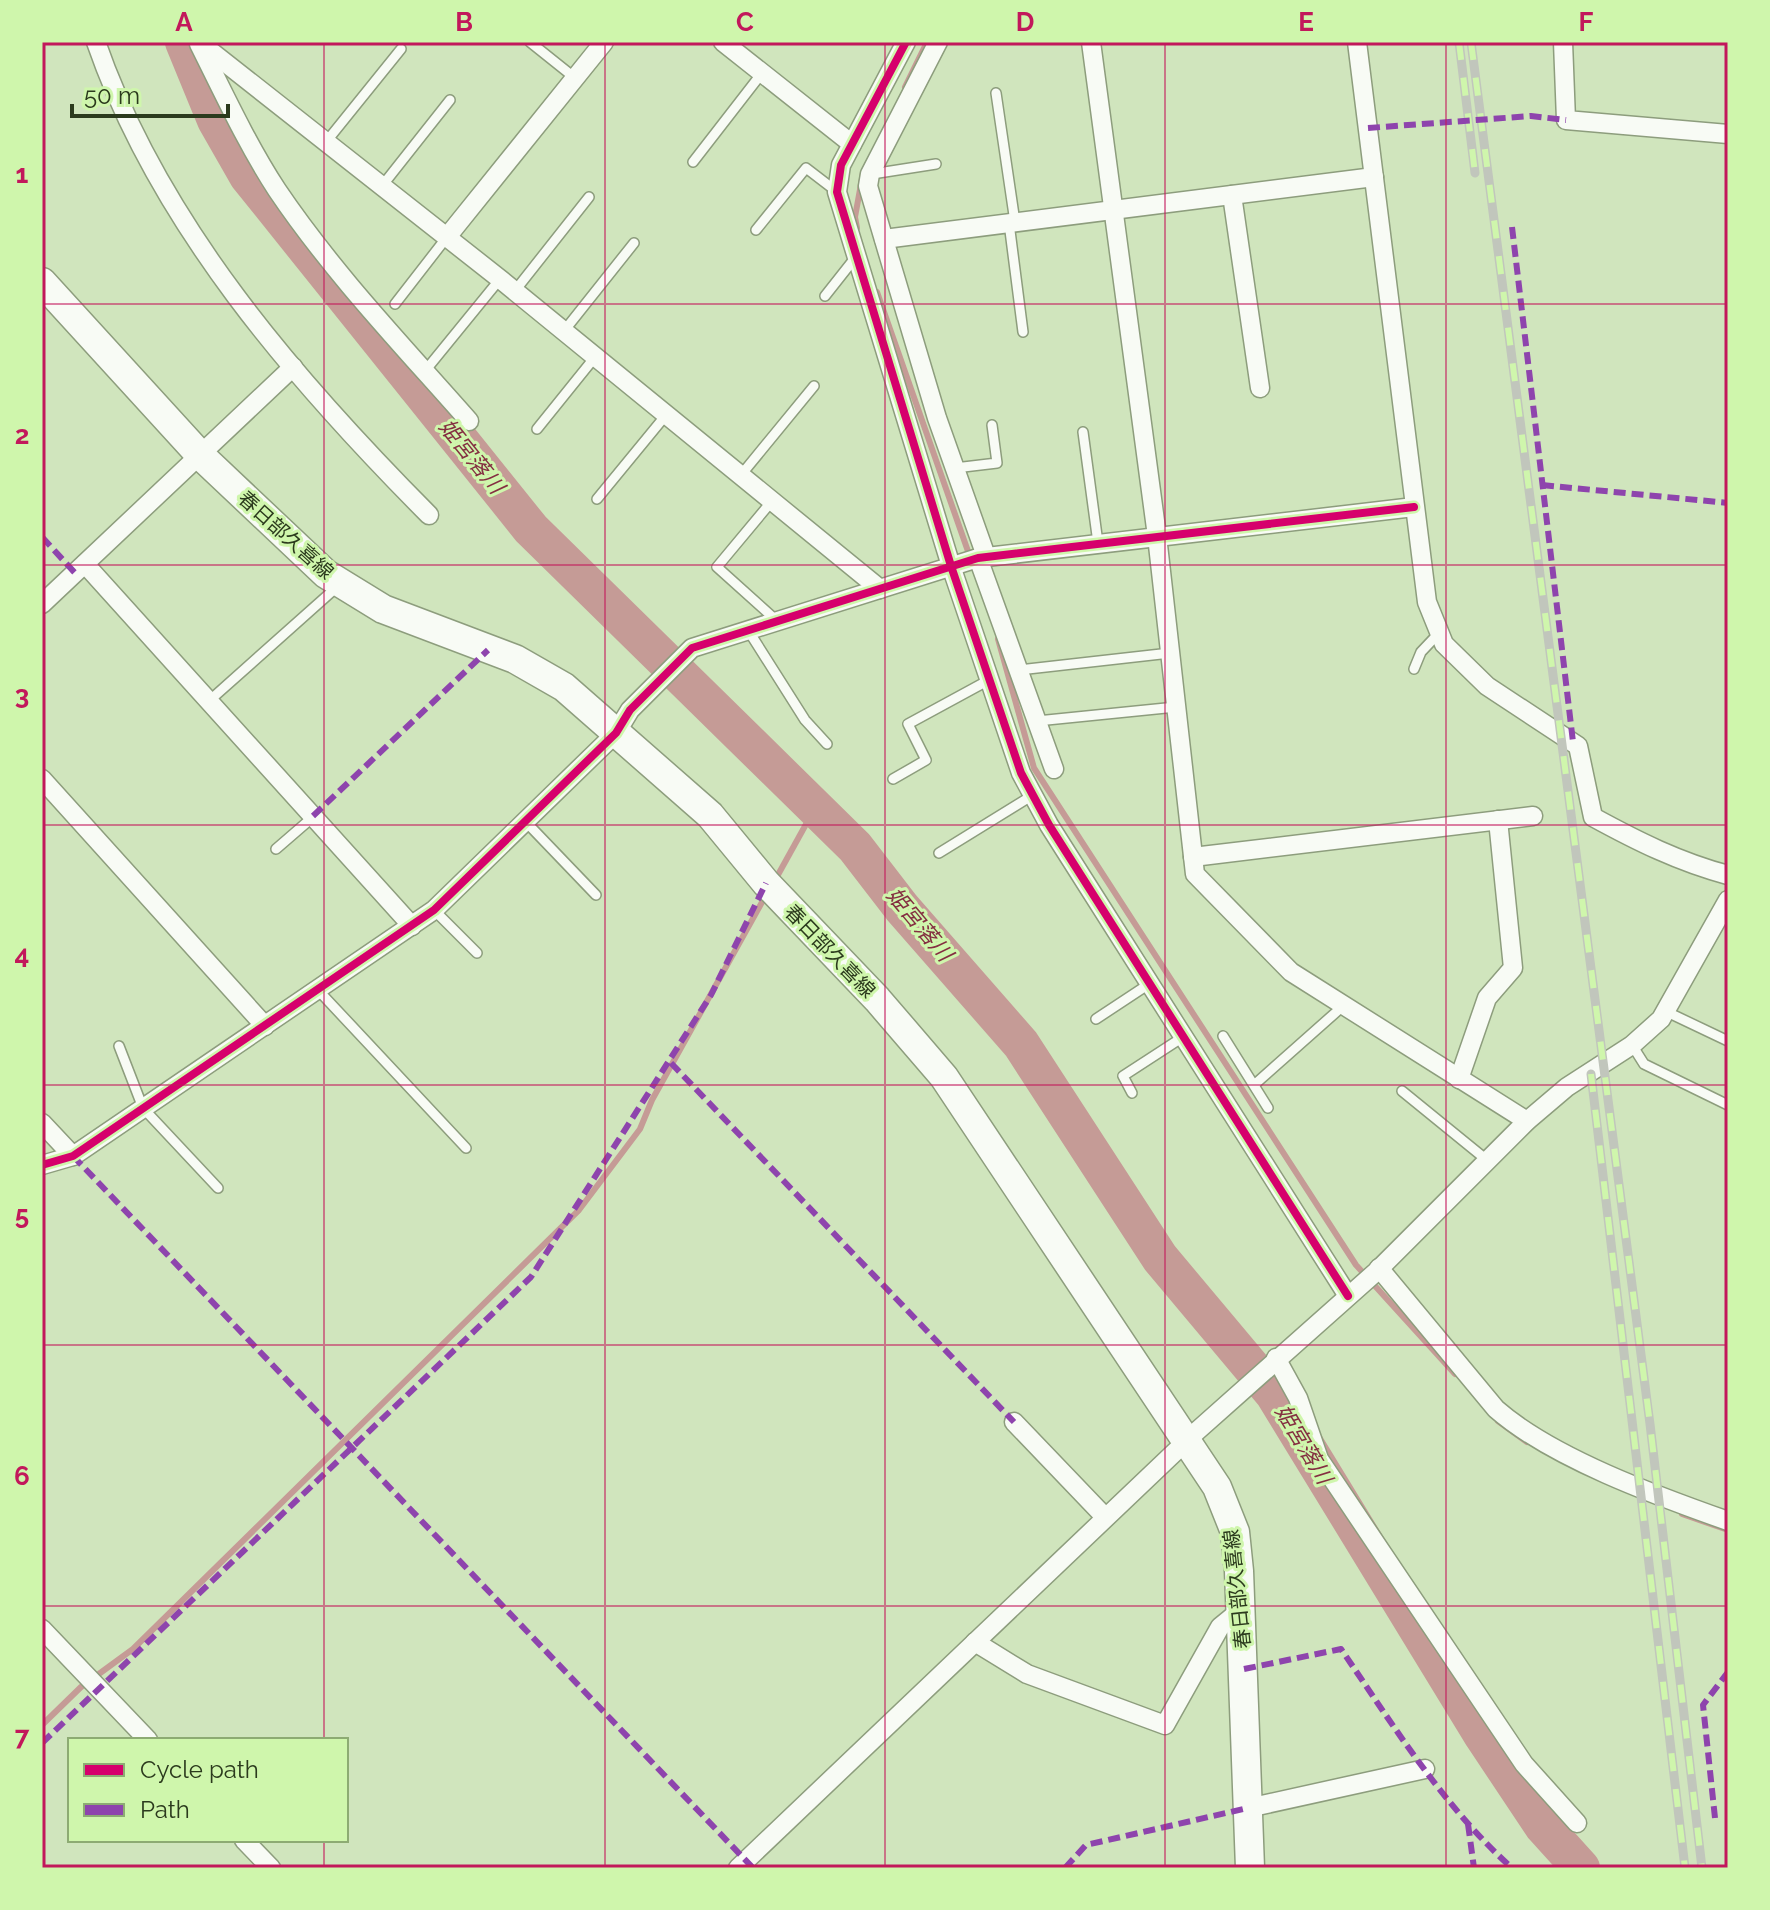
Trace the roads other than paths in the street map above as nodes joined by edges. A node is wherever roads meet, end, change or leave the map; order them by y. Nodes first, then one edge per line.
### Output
1 (96, 42) edge
2 (198, 42) edge
3 (530, 42) edge
4 (723, 42) edge
5 (906, 42) edge
6 (938, 42) edge
7 (1091, 42) edge
8 (1357, 42) edge
9 (1563, 42) edge
10 (603, 43) edge
11 (401, 49) dead end
12 (762, 73) junction
13 (575, 78) junction
14 (996, 93) dead end
15 (450, 100) dead end
16 (1728, 134) edge
17 (326, 142) junction
18 (852, 144) junction
19 (693, 162) dead end
20 (936, 164) dead end
21 (870, 174) junction
22 (1374, 177) junction
23 (382, 186) junction
24 (837, 192) junction
25 (1232, 195) junction
26 (589, 197) dead end
27 (1113, 210) junction
28 (1012, 223) junction
29 (756, 230) dead end
30 (447, 237) junction
31 (884, 239) junction
32 (634, 243) dead end
33 (856, 256) junction
34 (42, 282) edge
35 (507, 285) junction
36 (825, 296) dead end
37 (395, 304) dead end
38 (564, 332) junction
39 (1023, 332) dead end
40 (595, 357) junction
41 (293, 367) junction
42 (425, 371) junction
43 (814, 386) dead end
44 (1260, 388) dead end
45 (666, 415) junction
46 (469, 421) dead end
47 (992, 425) dead end
48 (537, 429) dead end
49 (1083, 432) dead end
50 (200, 455) junction
51 (955, 468) junction
52 (741, 475) junction
53 (597, 499) dead end
54 (772, 501) junction
55 (1414, 507) junction
56 (429, 515) dead end
57 (1157, 536) junction
58 (1098, 543) junction
59 (982, 557) junction
60 (85, 564) junction
61 (953, 565) junction
62 (340, 583) junction
63 (880, 589) junction
64 (42, 604) edge
65 (777, 621) junction
66 (748, 630) junction
67 (1439, 632) junction
68 (1170, 653) junction
69 (1414, 669) dead end
70 (1018, 670) junction
71 (989, 680) junction
72 (209, 701) junction
73 (1176, 707) junction
74 (1036, 721) junction
75 (623, 722) junction
76 (827, 744) dead end
77 (1054, 769) dead end
78 (42, 779) edge
79 (893, 779) dead end
80 (1033, 795) junction
81 (313, 816) junction
82 (1533, 816) dead end
83 (1498, 820) junction
84 (525, 821) junction
85 (276, 849) dead end
86 (939, 853) dead end
87 (1193, 857) junction
88 (1728, 875) edge
89 (596, 895) dead end
90 (434, 910) junction
91 (1725, 912) edge
92 (412, 926) junction
93 (477, 953) dead end
94 (1149, 984) junction
95 (318, 990) junction
96 (1343, 1006) junction
97 (1665, 1011) junction
98 (1096, 1019) dead end
99 (265, 1026) junction
100 (1223, 1036) dead end
101 (1183, 1037) junction
102 (1728, 1041) edge
103 (1632, 1045) junction
104 (119, 1046) dead end
105 (1459, 1079) junction
106 (1254, 1085) junction
107 (1402, 1091) dead end
108 (1132, 1093) dead end
109 (1728, 1105) edge
110 (143, 1108) junction
111 (1268, 1108) dead end
112 (1527, 1121) junction
113 (42, 1123) edge
114 (466, 1148) dead end
115 (73, 1156) junction
116 (1488, 1161) junction
117 (42, 1165) edge
118 (218, 1188) dead end
119 (1378, 1270) junction
120 (1352, 1293) junction
121 (1273, 1361) junction
122 (1014, 1422) dead end
123 (1192, 1437) junction
124 (1105, 1517) junction
125 (1728, 1521) edge
126 (1242, 1609) junction
127 (42, 1629) edge
128 (975, 1642) junction
129 (146, 1738) edge
130 (1425, 1769) dead end
131 (1248, 1808) junction
132 (1577, 1823) dead end
133 (246, 1842) edge
134 (271, 1868) edge
135 (738, 1868) edge
136 (1250, 1868) edge

1 - 41 street
2 - 17 street
2 - 42 street
3 - 13 lane
4 - 12 street
5 - 18 street
6 - 21 street
7 - 27 street
8 - 22 street
9 - 16 street
10 - 13 street
11 - 17 lane
12 - 18 street
12 - 19 lane
13 - 30 street
14 - 28 lane
15 - 23 lane
17 - 23 street
18 - 24 street
20 - 21 lane
21 - 31 street
22 - 25 street
22 - 55 street
23 - 30 street
24 - 29 lane
24 - 33 street
25 - 27 street
25 - 44 street
26 - 35 lane
27 - 28 street
27 - 57 street
28 - 31 street
28 - 39 lane
30 - 35 street
30 - 37 lane
31 - 51 street
32 - 38 lane
33 - 36 lane
33 - 61 street
34 - 50 main road, 春日部久喜線
35 - 38 street
35 - 42 lane
38 - 40 street
40 - 45 street
40 - 48 lane
41 - 50 street
41 - 56 street
42 - 46 street
43 - 52 lane
45 - 52 street
45 - 53 lane
47 - 51 lane
49 - 58 lane
50 - 60 street
50 - 62 main road, 春日部久喜線
51 - 59 street
52 - 54 street
54 - 63 street
54 - 65 lane
55 - 57 street
55 - 67 street
57 - 58 street
57 - 68 street
58 - 59 street
59 - 61 street
59 - 70 street
60 - 64 street
60 - 72 street
61 - 63 street
61 - 71 street
62 - 72 lane
62 - 75 main road, 春日部久喜線
63 - 65 street
65 - 66 street
66 - 75 street
66 - 76 lane
67 - 69 lane
67 - 88 street
68 - 70 lane
68 - 73 street
70 - 74 street
71 - 79 lane
71 - 80 street
72 - 81 street
73 - 74 lane
73 - 87 street
74 - 77 street
75 - 84 street
75 - 123 main road, 春日部久喜線
78 - 99 street
80 - 86 lane
80 - 94 street
81 - 85 lane
81 - 92 street
82 - 83 street
83 - 87 street
83 - 105 street
84 - 89 lane
84 - 90 street
87 - 96 street
90 - 92 street
90 - 93 lane
91 - 97 street
92 - 95 street
94 - 98 lane
94 - 101 street
95 - 99 street
95 - 114 lane
96 - 105 street
96 - 106 lane
97 - 102 lane
97 - 103 street
99 - 110 street
100 - 106 lane
101 - 108 lane
101 - 120 street
103 - 109 lane
103 - 112 street
104 - 110 lane
105 - 112 street
106 - 111 lane
107 - 116 lane
110 - 115 street
110 - 118 lane
112 - 116 street
113 - 115 street
115 - 117 street
116 - 119 street
119 - 120 street
119 - 125 street
120 - 121 street
121 - 123 street
121 - 132 street
122 - 124 street
123 - 124 street
123 - 126 main road, 春日部久喜線
124 - 128 street
126 - 128 street
126 - 131 main road, 春日部久喜線
127 - 129 street
128 - 135 street
130 - 131 street
131 - 136 main road, 春日部久喜線
133 - 134 street

